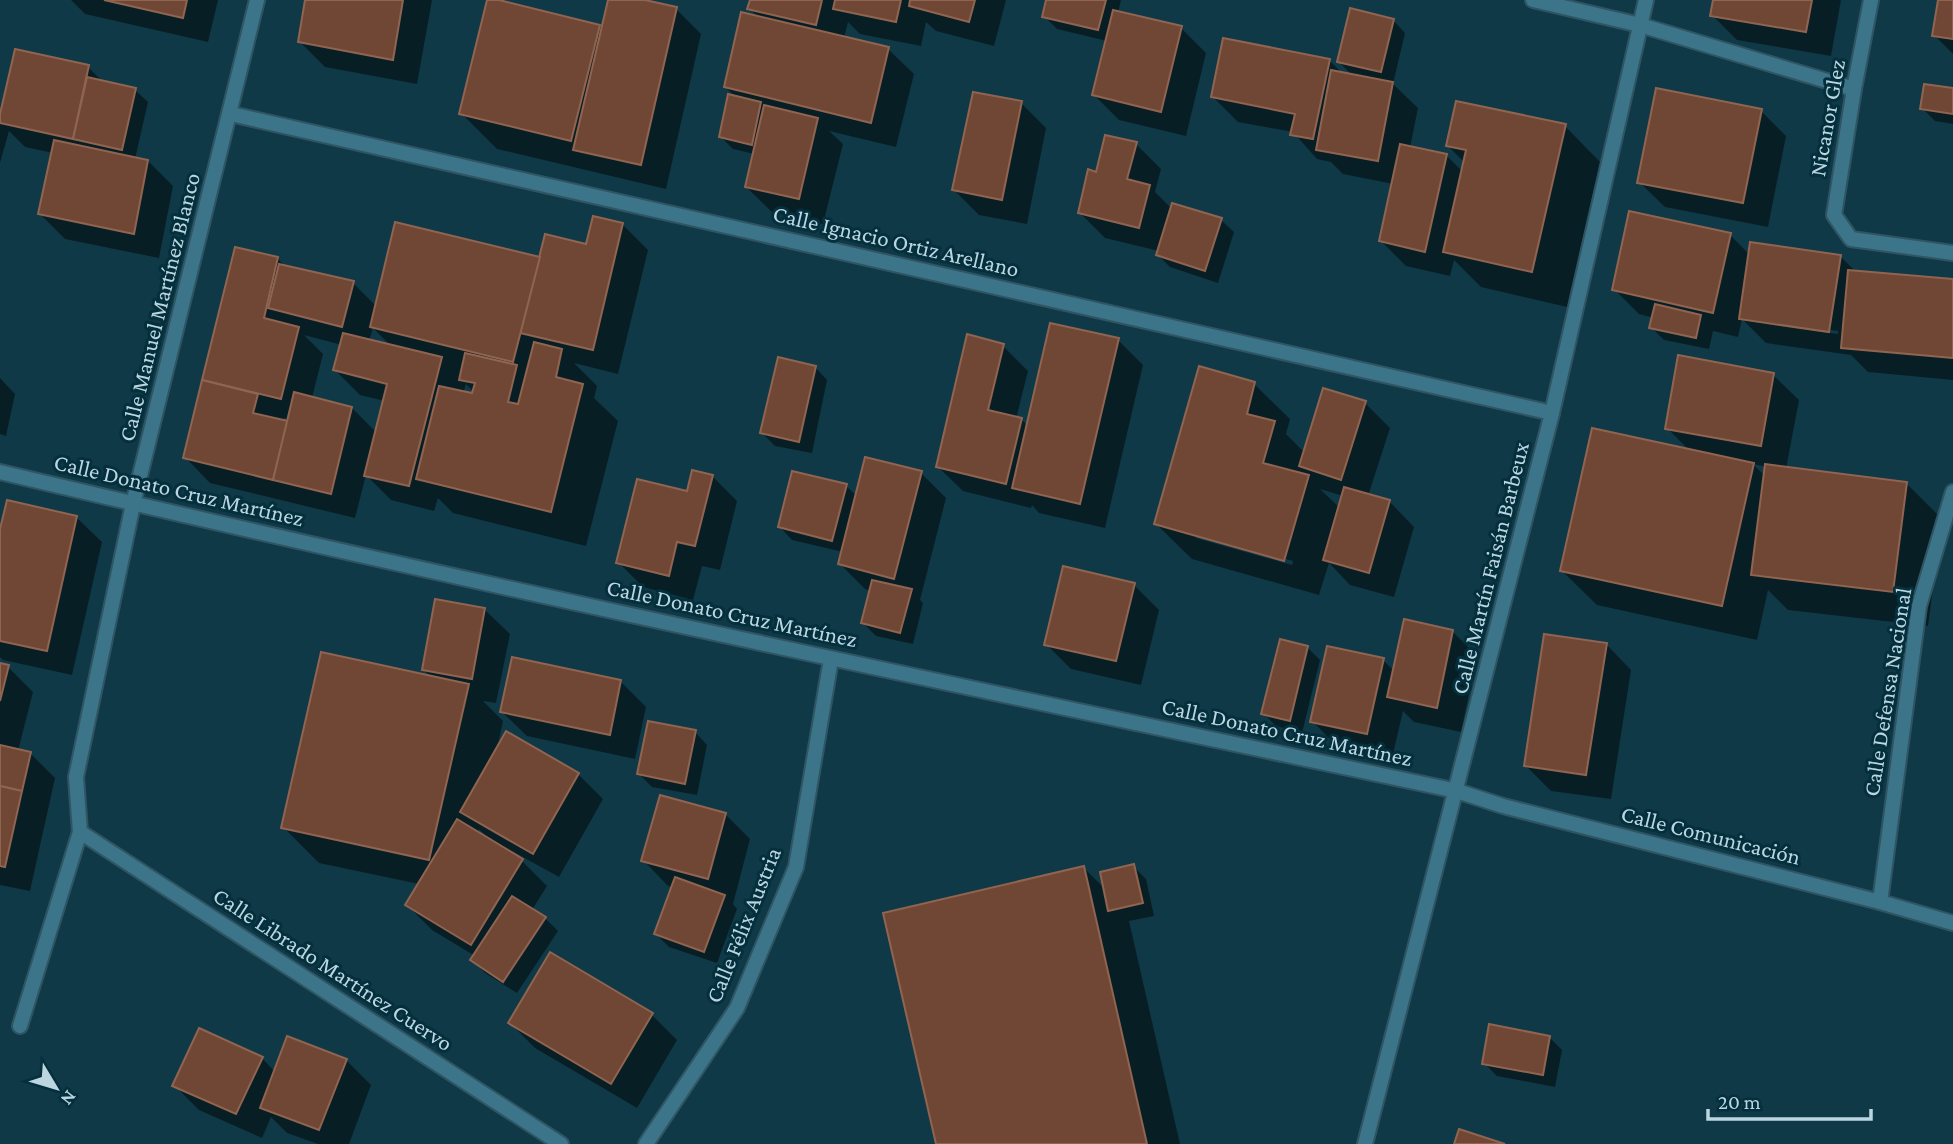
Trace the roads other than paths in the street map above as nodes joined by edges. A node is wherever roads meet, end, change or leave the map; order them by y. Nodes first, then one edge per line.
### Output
1 (257, 0) edge
2 (1533, 0) edge
3 (1646, 0) edge
4 (1871, 0) edge
5 (1640, 25) junction
6 (1854, 89) junction
7 (231, 114) junction
8 (1953, 253) edge
9 (1552, 413) junction
10 (0, 472) edge
11 (1953, 492) edge
12 (133, 504) junction
13 (831, 659) junction
14 (1457, 791) junction
15 (80, 832) junction
16 (1880, 902) junction
17 (1953, 923) edge
18 (20, 1026) dead end
19 (561, 1144) edge
20 (646, 1144) edge
21 (1365, 1144) edge

1 - 7 street, Calle Manuel Martínez Blanco
2 - 5 street
3 - 5 street, Calle Martín Faisán Barbeux
4 - 6 street, Nicanor Glez
5 - 6 street
5 - 9 street, Calle Martín Faisán Barbeux
6 - 8 street, Nicanor Glez
7 - 9 street, Calle Ignacio Ortiz Arellano
7 - 12 street, Calle Manuel Martínez Blanco
9 - 14 street, Calle Martín Faisán Barbeux
10 - 12 street, Calle Donato Cruz Martínez
11 - 16 street, Calle Defensa Nacional
12 - 13 street, Calle Donato Cruz Martínez
12 - 15 street, Calle Manuel Martínez Blanco
13 - 14 street, Calle Donato Cruz Martínez
13 - 20 street, Calle Félix Austria
14 - 16 street, Calle Comunicación
14 - 21 street, Calle Martín Faisán Barbeux
15 - 18 street
15 - 19 street, Calle Librado Martínez Cuervo
16 - 17 street, Calle Comunicación

